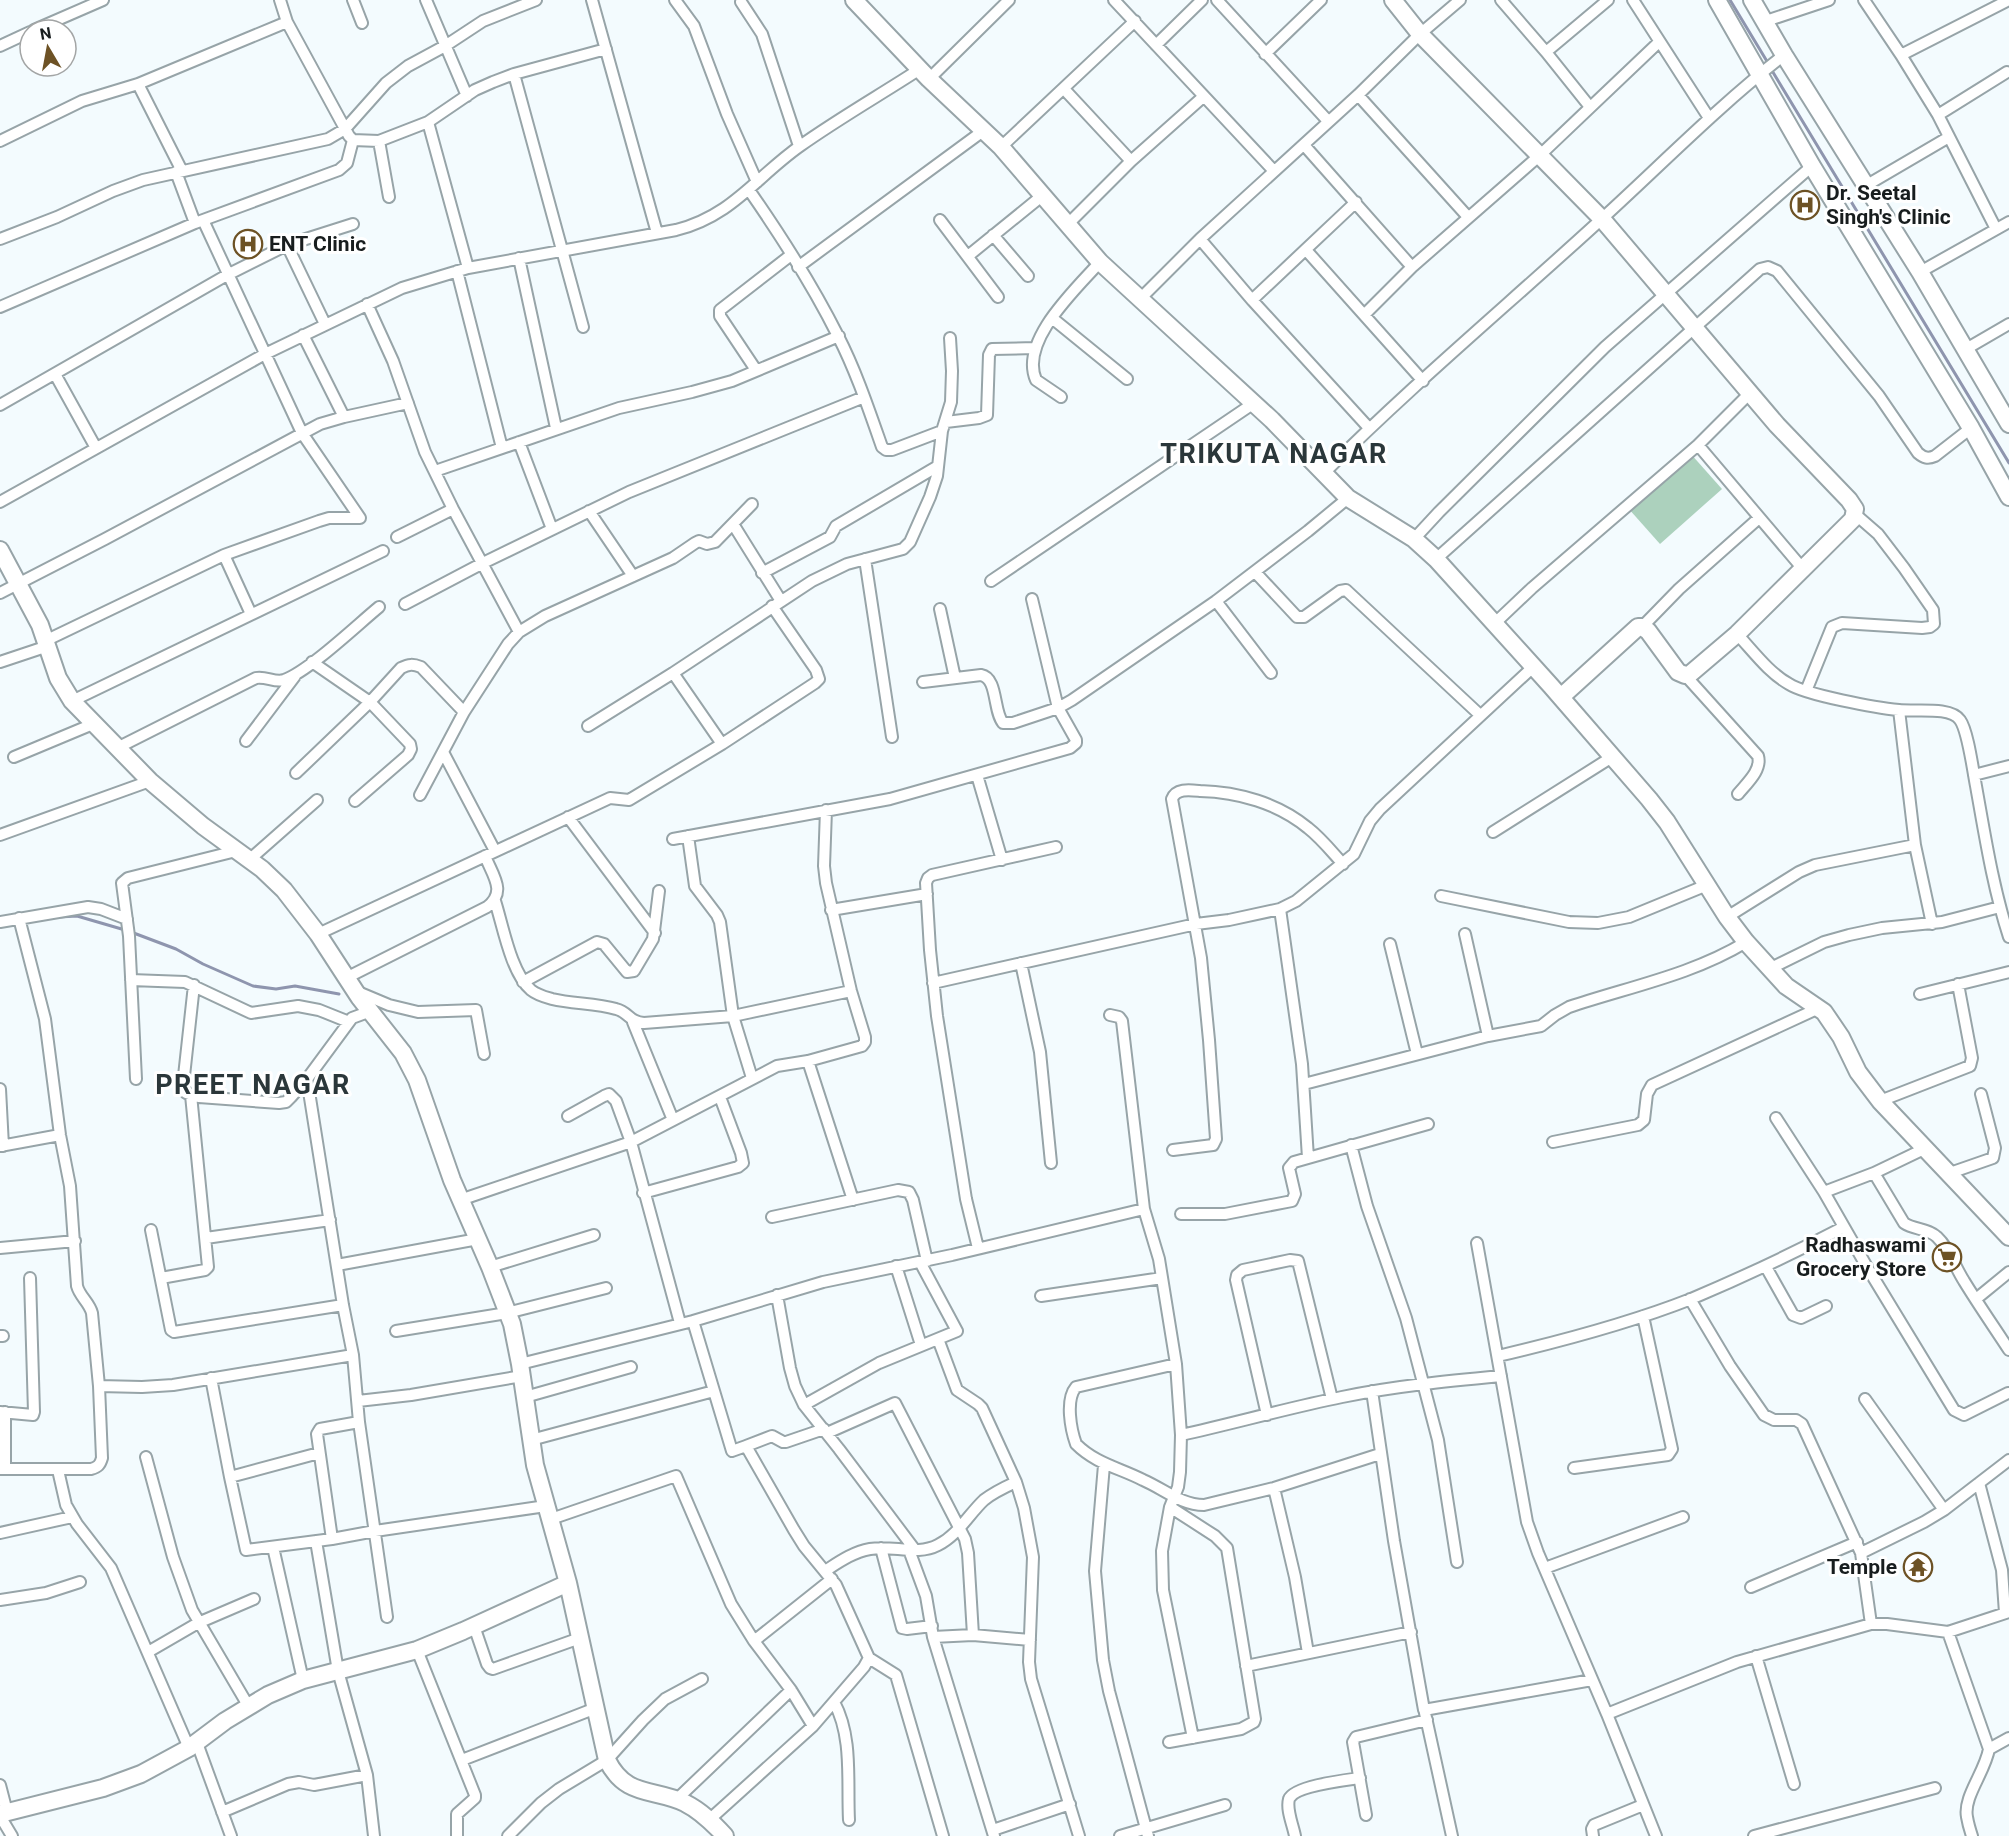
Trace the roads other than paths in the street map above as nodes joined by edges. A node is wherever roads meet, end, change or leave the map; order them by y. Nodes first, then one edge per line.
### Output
1 (103, 0) edge
2 (280, 0) edge
3 (353, 0) edge
4 (426, 0) edge
5 (536, 0) edge
6 (592, 0) edge
7 (675, 0) edge
8 (1009, 0) edge
9 (1114, 0) edge
10 (1202, 0) edge
11 (1217, 0) edge
12 (1321, 0) edge
13 (1393, 0) edge
14 (1460, 0) edge
15 (1501, 0) edge
16 (1608, 0) edge
17 (1634, 0) edge
18 (1717, 0) edge
19 (1752, 0) edge
20 (1829, 0) edge
21 (1864, 0) edge
22 (2009, 0) edge
23 (858, 1) edge
24 (741, 2) dead end
25 (62, 18) edge
26 (1135, 21) junction
27 (1766, 21) junction
28 (287, 22) junction
29 (362, 23) dead end
30 (1420, 34) junction
31 (18, 37) edge
32 (1659, 42) junction
33 (0, 45) edge
34 (1156, 45) junction
35 (445, 46) junction
36 (606, 49) junction
37 (1546, 52) junction
38 (1265, 54) junction
39 (1901, 55) junction
40 (1781, 58) junction
41 (2007, 72) dead end
42 (1761, 73) junction
43 (514, 74) junction
44 (924, 74) junction
45 (138, 84) junction
46 (1064, 89) junction
47 (467, 96) junction
48 (1358, 96) junction
49 (1203, 97) junction
50 (1590, 107) junction
51 (1938, 115) junction
52 (1709, 118) junction
53 (1328, 121) junction
54 (428, 122) junction
55 (345, 129) junction
56 (983, 131) junction
57 (1949, 137) junction
58 (353, 140) junction
59 (0, 141) edge
60 (379, 141) junction
61 (1304, 145) junction
62 (799, 146) junction
63 (1001, 147) junction
64 (1539, 156) junction
65 (1131, 161) junction
66 (1812, 166) junction
67 (1274, 171) junction
68 (179, 172) junction
69 (1867, 185) junction
70 (753, 186) junction
71 (1043, 195) junction
72 (388, 197) dead end
73 (1356, 202) junction
74 (1468, 218) junction
75 (1602, 219) junction
76 (940, 220) dead end
77 (199, 222) junction
78 (2009, 222) edge
79 (353, 224) dead end
80 (1068, 224) junction
81 (1996, 229) junction
82 (657, 233) junction
83 (993, 235) junction
84 (1200, 238) junction
85 (0, 239) edge
86 (287, 245) junction
87 (562, 250) junction
88 (1306, 250) junction
89 (791, 255) junction
90 (968, 256) junction
91 (519, 258) junction
92 (1100, 262) junction
93 (798, 267) junction
94 (1413, 267) junction
95 (468, 268) junction
96 (457, 272) junction
97 (1920, 272) junction
98 (227, 275) junction
99 (1028, 276) dead end
100 (1665, 295) junction
101 (999, 297) dead end
102 (1140, 299) junction
103 (1252, 300) junction
104 (366, 304) junction
105 (0, 307) edge
106 (1365, 314) junction
107 (1052, 318) junction
108 (325, 324) junction
109 (2009, 324) edge
110 (583, 327) dead end
111 (1695, 327) junction
112 (303, 335) junction
113 (839, 336) junction
114 (950, 338) dead end
115 (1035, 348) junction
116 (1966, 349) junction
117 (265, 354) junction
118 (756, 370) junction
119 (55, 374) junction
120 (1127, 379) dead end
121 (1423, 381) junction
122 (1750, 393) junction
123 (864, 397) junction
124 (1061, 397) dead end
125 (408, 403) junction
126 (1254, 403) junction
127 (0, 405) edge
128 (344, 417) junction
129 (2009, 424) edge
130 (944, 426) junction
131 (556, 428) junction
132 (1369, 428) junction
133 (1971, 428) junction
134 (302, 433) junction
135 (519, 442) junction
136 (1698, 445) junction
137 (96, 448) junction
138 (501, 448) junction
139 (938, 466) junction
140 (435, 471) junction
141 (1323, 474) junction
142 (2009, 497) edge
143 (1348, 498) junction
144 (0, 502) edge
145 (752, 504) dead end
146 (453, 509) junction
147 (589, 511) junction
148 (1855, 514) junction
149 (1759, 518) junction
150 (733, 524) junction
151 (552, 529) junction
152 (396, 537) dead end
153 (1414, 539) junction
154 (0, 550) edge
155 (383, 552) dead end
156 (224, 555) junction
157 (865, 559) junction
158 (1436, 560) junction
159 (483, 563) junction
160 (1803, 569) junction
161 (1255, 572) junction
162 (762, 573) junction
163 (633, 576) junction
164 (991, 581) dead end
165 (18, 585) junction
166 (0, 593) edge
167 (1032, 599) dead end
168 (1216, 601) junction
169 (777, 603) junction
170 (405, 604) dead end
171 (379, 607) dead end
172 (940, 609) dead end
173 (251, 614) junction
174 (1494, 624) junction
175 (1642, 627) junction
176 (519, 632) junction
177 (1737, 634) junction
178 (47, 643) junction
179 (0, 662) edge
180 (312, 662) junction
181 (1533, 667) junction
182 (299, 671) junction
183 (1271, 673) dead end
184 (673, 674) junction
185 (1685, 675) junction
186 (955, 678) junction
187 (923, 682) dead end
188 (1806, 690) junction
189 (1561, 697) junction
190 (72, 701) junction
191 (370, 702) junction
192 (1058, 708) junction
193 (1899, 710) junction
194 (464, 712) junction
195 (1479, 715) junction
196 (93, 723) junction
197 (588, 726) dead end
198 (892, 737) dead end
199 (246, 741) dead end
200 (722, 744) junction
201 (118, 747) junction
202 (443, 752) junction
203 (14, 757) dead end
204 (1612, 757) junction
205 (2009, 766) edge
206 (296, 772) dead end
207 (977, 775) junction
208 (1974, 775) junction
209 (150, 781) junction
210 (1738, 794) dead end
211 (420, 795) dead end
212 (316, 800) dead end
213 (355, 801) dead end
214 (826, 810) junction
215 (568, 817) junction
216 (1493, 832) dead end
217 (0, 836) edge
218 (688, 836) junction
219 (674, 839) dead end
220 (1915, 844) junction
221 (1056, 847) dead end
222 (490, 854) junction
223 (242, 856) junction
224 (1002, 860) junction
225 (1343, 864) junction
226 (1707, 885) junction
227 (659, 891) dead end
228 (927, 894) junction
229 (1441, 896) dead end
230 (495, 901) junction
231 (2000, 908) junction
232 (1280, 909) junction
233 (831, 910) junction
234 (1727, 917) junction
235 (128, 921) junction
236 (0, 922) edge
237 (20, 923) junction
238 (1196, 924) junction
239 (1932, 924) junction
240 (655, 933) junction
241 (318, 934) junction
242 (1466, 934) dead end
243 (2009, 937) edge
244 (1746, 942) junction
245 (1390, 944) dead end
246 (1021, 963) junction
247 (1769, 969) junction
248 (2009, 972) edge
249 (131, 981) junction
250 (523, 982) junction
251 (933, 983) junction
252 (1958, 984) junction
253 (194, 985) junction
254 (851, 991) junction
255 (1920, 994) dead end
256 (359, 996) junction
257 (1819, 1008) junction
258 (1110, 1015) dead end
259 (734, 1016) junction
260 (349, 1022) junction
261 (633, 1022) junction
262 (1488, 1036) junction
263 (484, 1054) dead end
264 (1417, 1054) junction
265 (808, 1061) junction
266 (752, 1078) junction
267 (136, 1079) dead end
268 (307, 1079) junction
269 (1304, 1084) junction
270 (0, 1089) edge
271 (1981, 1094) dead end
272 (191, 1095) junction
273 (720, 1097) junction
274 (1880, 1101) junction
275 (568, 1116) dead end
276 (1776, 1118) dead end
277 (673, 1120) junction
278 (1428, 1124) dead end
279 (60, 1135) junction
280 (630, 1142) junction
281 (1553, 1142) dead end
282 (1351, 1145) junction
283 (1, 1146) edge
284 (1924, 1149) junction
285 (1173, 1150) dead end
286 (1308, 1158) junction
287 (1051, 1163) dead end
288 (1874, 1173) junction
289 (1947, 1174) junction
290 (1824, 1192) junction
291 (643, 1193) junction
292 (460, 1200) junction
293 (853, 1200) junction
294 (1144, 1209) junction
295 (1181, 1214) dead end
296 (772, 1217) dead end
297 (330, 1220) junction
298 (1844, 1227) junction
299 (151, 1230) dead end
300 (594, 1235) dead end
301 (2009, 1237) edge
302 (206, 1238) junction
303 (478, 1239) junction
304 (75, 1241) junction
305 (1477, 1243) dead end
306 (0, 1248) edge
307 (978, 1248) junction
308 (923, 1261) junction
309 (337, 1265) junction
310 (896, 1266) junction
311 (490, 1267) junction
312 (1766, 1267) junction
313 (2009, 1272) edge
314 (30, 1278) dead end
315 (160, 1278) junction
316 (1162, 1278) junction
317 (606, 1288) dead end
318 (777, 1296) junction
319 (1041, 1296) dead end
320 (1690, 1299) junction
321 (1976, 1299) junction
322 (343, 1305) junction
323 (1826, 1306) dead end
324 (507, 1313) junction
325 (1642, 1316) junction
326 (693, 1321) junction
327 (680, 1323) junction
328 (396, 1331) dead end
329 (938, 1339) junction
330 (2007, 1344) edge
331 (921, 1345) junction
332 (353, 1355) junction
333 (1498, 1356) junction
334 (1176, 1364) junction
335 (631, 1367) dead end
336 (521, 1370) junction
337 (1501, 1376) junction
338 (211, 1378) junction
339 (1423, 1383) junction
340 (99, 1386) junction
341 (714, 1391) junction
342 (1372, 1391) junction
343 (2008, 1393) edge
344 (525, 1397) junction
345 (1332, 1399) junction
346 (1865, 1399) dead end
347 (358, 1401) junction
348 (804, 1405) junction
349 (2, 1412) edge
350 (1267, 1415) junction
351 (360, 1422) junction
352 (825, 1431) junction
353 (1181, 1434) junction
354 (531, 1440) junction
355 (746, 1446) junction
356 (319, 1453) junction
357 (1380, 1454) junction
358 (146, 1457) dead end
359 (2009, 1460) edge
360 (1104, 1464) junction
361 (1574, 1468) dead end
362 (3, 1469) edge
363 (58, 1470) junction
364 (230, 1477) junction
365 (1016, 1482) junction
366 (1979, 1484) junction
367 (1274, 1488) junction
368 (1173, 1502) junction
369 (1944, 1510) junction
370 (548, 1512) junction
371 (72, 1517) junction
372 (1683, 1517) dead end
373 (960, 1527) junction
374 (375, 1531) junction
375 (0, 1533) edge
376 (332, 1539) junction
377 (316, 1541) junction
378 (1857, 1542) junction
379 (273, 1547) junction
380 (881, 1548) junction
381 (912, 1550) junction
382 (1861, 1553) junction
383 (1457, 1562) dead end
384 (1545, 1568) junction
385 (829, 1575) junction
386 (80, 1582) dead end
387 (568, 1583) junction
388 (1751, 1587) dead end
389 (254, 1599) dead end
390 (0, 1600) edge
391 (2007, 1613) edge
392 (387, 1617) dead end
393 (198, 1623) junction
394 (1871, 1624) junction
395 (474, 1626) junction
396 (932, 1632) junction
397 (1411, 1632) junction
398 (1948, 1632) junction
399 (973, 1635) junction
400 (580, 1638) junction
401 (1030, 1640) junction
402 (754, 1641) junction
403 (417, 1650) junction
404 (148, 1652) junction
405 (1308, 1653) junction
406 (1756, 1656) junction
407 (869, 1658) junction
408 (1246, 1666) junction
409 (338, 1671) junction
410 (702, 1678) dead end
411 (303, 1680) junction
412 (1592, 1680) junction
413 (791, 1690) junction
414 (834, 1702) junction
415 (249, 1707) junction
416 (596, 1708) junction
417 (1607, 1714) junction
418 (1425, 1715) junction
419 (813, 1726) junction
420 (1193, 1738) junction
421 (2009, 1738) edge
422 (1169, 1742) dead end
423 (193, 1746) junction
424 (1989, 1749) junction
425 (462, 1760) junction
426 (607, 1760) junction
427 (367, 1775) junction
428 (1360, 1778) junction
429 (1794, 1784) dead end
430 (0, 1785) edge
431 (1935, 1788) dead end
432 (676, 1800) junction
433 (1070, 1804) junction
434 (1225, 1805) dead end
435 (1644, 1805) junction
436 (222, 1812) junction
437 (2, 1814) edge
438 (1366, 1815) dead end
439 (710, 1820) junction
440 (849, 1820) dead end
441 (1147, 1832) edge
442 (994, 1833) edge
443 (12, 1836) edge
444 (231, 1836) edge
445 (374, 1836) edge
446 (457, 1836) edge
447 (508, 1836) edge
448 (725, 1836) edge
449 (943, 1836) edge
450 (1079, 1836) edge
451 (1120, 1836) edge
452 (1295, 1836) edge
453 (1452, 1836) edge
454 (1593, 1836) edge
455 (1656, 1836) edge
456 (1754, 1836) edge
457 (1972, 1836) edge

1 - 25 street
2 - 28 street
3 - 29 street
4 - 35 street
5 - 35 street
6 - 36 street
7 - 70 street
8 - 44 street
9 - 26 street
10 - 34 street
11 - 38 street
12 - 38 street
13 - 30 street
14 - 30 street
15 - 37 street
16 - 37 street
17 - 32 street
18 - 42 street
19 - 27 street
20 - 27 street
21 - 39 street
22 - 39 street
23 - 44 street
24 - 62 street
26 - 34 street
26 - 46 street
27 - 40 street
28 - 45 street
28 - 55 street
30 - 48 street
30 - 64 street
31 - 33 street
32 - 50 street
32 - 52 street
34 - 49 street
35 - 47 street
35 - 55 street
36 - 43 street
36 - 82 street
37 - 50 street
38 - 53 street
39 - 51 street
40 - 42 street
40 - 69 street
41 - 51 street
42 - 52 street
42 - 66 street
43 - 47 street
43 - 87 street
44 - 56 street
44 - 62 street
45 - 59 street
45 - 68 street
46 - 63 street
46 - 65 street
47 - 54 street
48 - 53 street
48 - 74 street
49 - 65 street
49 - 67 street
50 - 64 street
51 - 57 street
52 - 75 street
53 - 61 street
54 - 60 street
54 - 95 street
55 - 58 street
55 - 68 street
56 - 63 street
56 - 93 street
57 - 69 street
57 - 81 street
58 - 60 street
58 - 77 street
60 - 72 street
61 - 67 street
61 - 73 street
62 - 70 street
63 - 71 street
64 - 74 street
64 - 75 street
65 - 80 street
66 - 100 street
66 - 133 street
67 - 84 street
68 - 77 street
68 - 85 street
69 - 97 street
70 - 82 street
70 - 89 street
71 - 80 street
71 - 83 street
73 - 88 street
73 - 94 street
74 - 94 street
75 - 100 street
75 - 121 street
76 - 90 street
77 - 98 street
77 - 105 street
78 - 81 street
79 - 86 street
80 - 92 street
81 - 97 street
82 - 87 street
83 - 90 street
83 - 99 street
84 - 102 street
84 - 103 street
86 - 98 street
86 - 108 street
87 - 91 street
87 - 110 street
88 - 103 street
88 - 106 street
89 - 93 street
89 - 118 street
90 - 101 street
91 - 95 street
91 - 131 street
92 - 102 street
92 - 107 street
93 - 113 street
94 - 106 street
95 - 96 street
96 - 104 street
96 - 138 street
97 - 116 street
98 - 117 street
98 - 119 street
100 - 111 street
100 - 153 street
102 - 126 street
103 - 132 street
104 - 108 street
104 - 125 street
106 - 121 street
107 - 115 street
107 - 120 street
108 - 112 street
109 - 116 street
111 - 122 street
111 - 133 street
111 - 158 street
112 - 117 street
112 - 128 street
113 - 118 street
113 - 123 street
114 - 130 street
115 - 124 street
115 - 130 street
116 - 129 street
117 - 134 street
117 - 137 street
118 - 131 street
119 - 127 street
119 - 137 street
121 - 132 street
122 - 136 street
122 - 148 street
123 - 130 street
123 - 147 street
125 - 128 street
125 - 140 street
126 - 141 street
126 - 164 street
128 - 134 street
130 - 139 street
131 - 135 street
132 - 141 street
133 - 142 street
134 - 156 street
134 - 165 street
135 - 138 street
135 - 151 street
136 - 149 street
136 - 174 street
137 - 144 street
138 - 140 street
139 - 157 street
139 - 162 street
140 - 146 street
141 - 143 street
143 - 153 street
143 - 161 street
145 - 150 street
146 - 152 street
146 - 159 street
147 - 151 street
147 - 163 street
148 - 160 street
148 - 188 street
149 - 160 street
149 - 175 street
150 - 162 street
150 - 163 street
151 - 159 street
153 - 158 street
154 - 165 street
155 - 173 street
156 - 173 street
156 - 178 street
157 - 169 street
157 - 198 street
158 - 174 street
159 - 170 street
159 - 176 street
160 - 177 street
161 - 168 street
161 - 195 street
162 - 169 street
163 - 176 street
165 - 166 street
165 - 178 street
167 - 192 street
168 - 183 street
168 - 192 street
169 - 184 street
169 - 200 street
171 - 180 street
172 - 186 street
173 - 190 street
174 - 181 street
175 - 185 street
175 - 189 street
176 - 194 street
177 - 185 street
177 - 188 street
178 - 179 street
178 - 190 street
180 - 182 street
180 - 191 street
181 - 189 street
181 - 195 street
182 - 199 street
182 - 201 street
184 - 197 street
184 - 200 street
185 - 210 street
186 - 187 street
186 - 192 street
188 - 193 street
189 - 204 street
190 - 196 street
191 - 194 street
191 - 206 street
191 - 213 street
192 - 207 street
193 - 208 street
193 - 220 street
194 - 202 street
195 - 225 street
196 - 201 street
196 - 203 street
200 - 215 street
201 - 209 street
202 - 211 street
202 - 222 street
204 - 216 street
204 - 226 street
205 - 208 street
207 - 214 street
207 - 224 street
208 - 231 street
209 - 217 street
209 - 223 street
212 - 223 street
214 - 218 street
214 - 233 street
215 - 222 street
215 - 240 street
218 - 219 street
218 - 259 street
220 - 234 street
220 - 239 street
221 - 224 street
222 - 230 street
222 - 241 street
223 - 235 street
223 - 241 street
224 - 228 street
225 - 232 street
225 - 238 street
226 - 229 street
226 - 234 street
227 - 240 street
228 - 233 street
228 - 251 street
230 - 250 street
230 - 256 street
231 - 239 street
231 - 243 street
232 - 238 street
232 - 269 street
233 - 254 street
234 - 244 street
235 - 237 street
235 - 249 street
236 - 237 street
237 - 279 street
238 - 246 street
238 - 285 street
239 - 247 street
240 - 250 street
241 - 256 street
242 - 262 street
244 - 247 street
244 - 262 street
245 - 264 street
246 - 251 street
246 - 287 street
247 - 257 street
248 - 252 street
249 - 253 street
249 - 267 street
250 - 261 street
251 - 307 street
252 - 255 street
252 - 274 street
253 - 260 street
253 - 272 street
254 - 259 street
254 - 265 street
256 - 260 street
256 - 263 street
256 - 292 street
257 - 274 street
257 - 281 street
258 - 294 street
259 - 261 street
259 - 266 street
260 - 268 street
261 - 277 street
262 - 264 street
264 - 269 street
265 - 266 street
265 - 293 street
266 - 273 street
268 - 272 street
268 - 297 street
269 - 286 street
270 - 283 street
271 - 289 street
272 - 302 street
273 - 277 street
273 - 291 street
274 - 284 street
275 - 280 street
276 - 290 street
277 - 280 street
278 - 282 street
279 - 283 street
279 - 304 street
280 - 291 street
280 - 292 street
282 - 286 street
282 - 339 street
284 - 288 street
284 - 289 street
286 - 295 street
288 - 290 street
288 - 321 street
289 - 301 street
290 - 298 street
291 - 327 street
292 - 303 street
293 - 296 street
293 - 308 street
294 - 307 street
294 - 316 street
297 - 302 street
297 - 309 street
298 - 312 street
298 - 343 street
299 - 315 street
300 - 311 street
302 - 315 street
303 - 309 street
303 - 311 street
304 - 306 street
304 - 340 street
305 - 333 street
307 - 308 street
308 - 310 street
308 - 329 street
309 - 322 street
310 - 318 street
310 - 331 street
311 - 324 street
312 - 320 street
312 - 323 street
313 - 321 street
314 - 349 street
315 - 322 street
316 - 319 street
316 - 334 street
317 - 324 street
318 - 326 street
318 - 348 street
320 - 325 street
320 - 378 street
321 - 330 street
322 - 332 street
324 - 328 street
324 - 336 street
325 - 333 street
325 - 361 street
326 - 327 street
326 - 341 street
327 - 336 street
329 - 331 street
329 - 365 street
331 - 348 street
332 - 338 street
332 - 347 street
333 - 337 street
334 - 353 street
334 - 360 street
335 - 344 street
336 - 344 street
336 - 347 street
337 - 339 street
337 - 384 street
338 - 340 street
338 - 364 street
339 - 342 street
339 - 383 street
340 - 363 street
341 - 354 street
341 - 355 street
342 - 345 street
342 - 357 street
344 - 354 street
345 - 350 street
345 - 350 street
346 - 369 street
347 - 351 street
348 - 352 street
349 - 362 street
350 - 353 street
351 - 356 street
351 - 374 street
352 - 355 street
352 - 373 street
352 - 381 street
353 - 368 street
354 - 370 street
355 - 385 street
356 - 364 street
356 - 376 street
357 - 367 street
357 - 397 street
358 - 393 street
359 - 366 street
360 - 368 street
360 - 441 street
362 - 363 street
363 - 371 street
364 - 379 street
365 - 373 street
365 - 401 street
366 - 369 street
366 - 391 street
367 - 368 street
367 - 405 street
368 - 408 street
368 - 420 street
369 - 382 street
370 - 374 street
370 - 387 street
370 - 402 street
371 - 375 street
371 - 404 street
372 - 384 street
373 - 381 street
373 - 399 street
374 - 376 street
374 - 392 street
376 - 377 street
377 - 379 street
377 - 409 street
378 - 382 street
378 - 388 street
379 - 411 street
380 - 381 street
380 - 385 street
380 - 396 street
381 - 396 street
382 - 394 street
384 - 412 street
385 - 402 street
385 - 407 street
386 - 390 street
387 - 395 street
387 - 400 street
389 - 393 street
391 - 398 street
393 - 404 street
393 - 415 street
394 - 398 street
394 - 406 street
395 - 400 street
395 - 403 street
396 - 399 street
396 - 442 street
397 - 405 street
397 - 418 street
398 - 424 street
399 - 401 street
400 - 416 street
401 - 433 street
402 - 413 street
403 - 409 street
403 - 425 street
404 - 423 street
405 - 408 street
406 - 417 street
406 - 429 street
407 - 414 street
407 - 449 street
408 - 420 street
409 - 411 street
409 - 427 street
410 - 426 street
411 - 415 street
412 - 417 street
412 - 418 street
413 - 419 street
413 - 432 street
414 - 419 street
414 - 440 street
415 - 423 street
416 - 425 street
416 - 426 street
417 - 435 street
418 - 428 street
418 - 453 street
419 - 439 street
420 - 422 street
421 - 424 street
423 - 436 street
423 - 437 street
424 - 457 street
425 - 446 street
426 - 432 street
426 - 447 street
427 - 436 street
427 - 445 street
428 - 438 street
428 - 452 street
430 - 437 street
431 - 456 street
432 - 439 street
433 - 442 street
433 - 450 street
434 - 441 street
435 - 454 street
435 - 455 street
436 - 444 street
437 - 443 street
439 - 448 street
441 - 451 street

